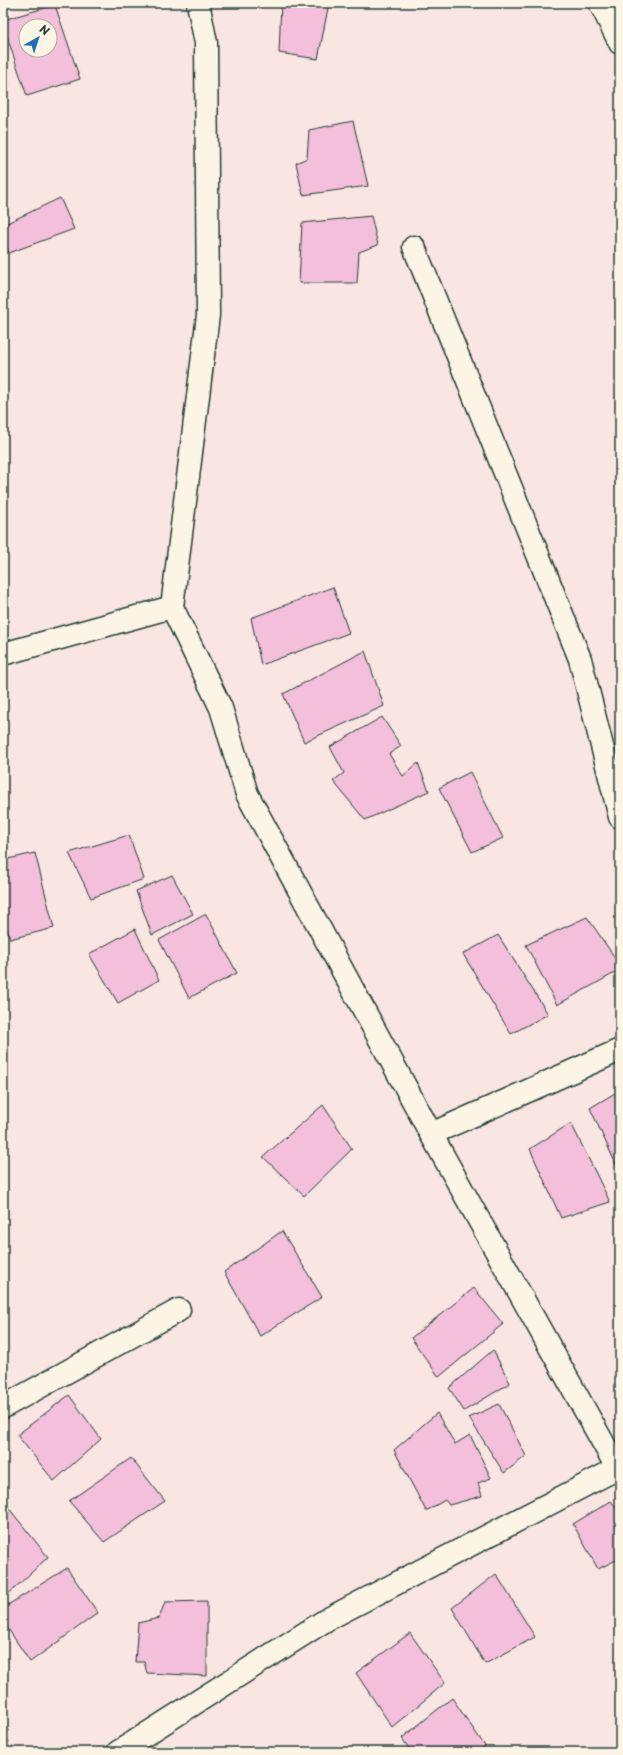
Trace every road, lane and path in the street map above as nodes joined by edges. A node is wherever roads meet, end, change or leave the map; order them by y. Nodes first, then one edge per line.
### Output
1 (198, 3) edge
2 (600, 3) edge
3 (620, 43) edge
4 (414, 247) dead end
5 (172, 607) junction
6 (3, 654) edge
7 (620, 816) edge
8 (620, 1050) edge
9 (431, 1134) junction
10 (178, 1310) dead end
11 (3, 1407) edge
12 (619, 1470) edge
13 (118, 1752) edge

1 - 5 street
2 - 3 street
4 - 7 street
5 - 6 street
5 - 9 street
8 - 9 street
9 - 12 street
10 - 11 street
12 - 13 street

